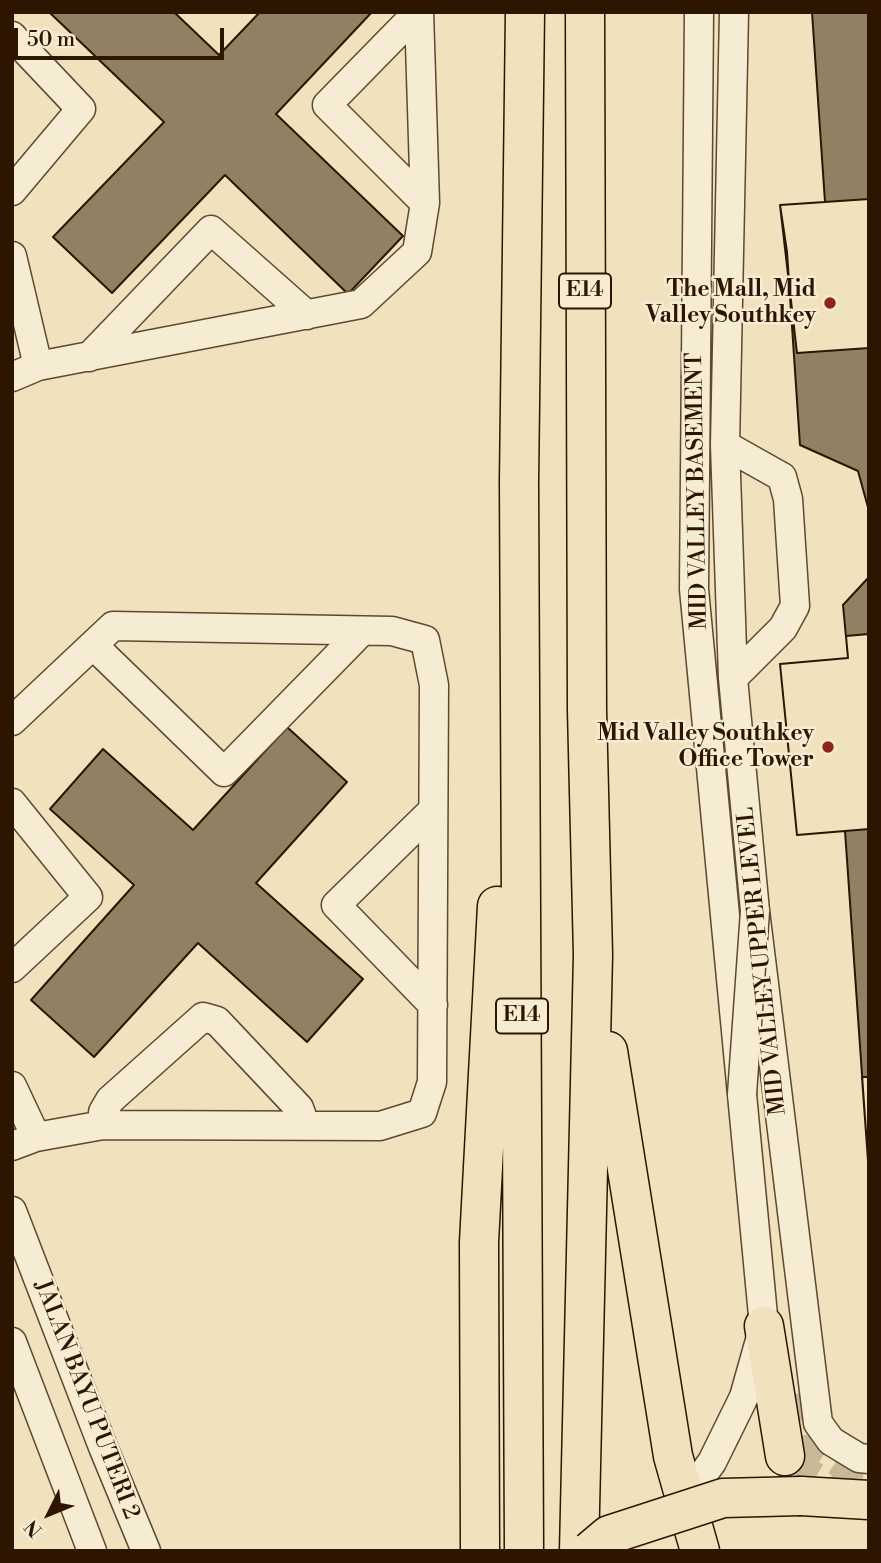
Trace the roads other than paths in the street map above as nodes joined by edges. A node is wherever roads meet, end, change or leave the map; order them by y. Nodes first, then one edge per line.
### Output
1 (419, 12) edge
2 (525, 12) edge
3 (585, 12) edge
4 (699, 12) edge
5 (734, 12) edge
6 (12, 36) edge
7 (12, 191) edge
8 (425, 203) junction
9 (12, 256) edge
10 (307, 315) junction
11 (89, 357) junction
12 (38, 366) junction
13 (12, 377) edge
14 (725, 445) junction
15 (519, 481) junction
16 (362, 631) junction
17 (93, 645) junction
18 (733, 678) junction
19 (12, 721) edge
20 (12, 803) edge
21 (433, 810) junction
22 (755, 912) junction
23 (593, 956) junction
24 (12, 968) edge
25 (433, 1005) junction
26 (12, 1086) edge
27 (742, 1094) junction
28 (103, 1125) junction
29 (306, 1125) junction
30 (24, 1141) edge
31 (12, 1210) edge
32 (764, 1326) junction
33 (12, 1342) edge
34 (785, 1456) tunnel mouth
35 (869, 1459) edge
36 (685, 1499) junction
37 (869, 1500) edge
38 (92, 1551) edge
39 (146, 1551) edge
40 (481, 1551) edge
41 (524, 1551) edge
42 (579, 1551) edge
43 (590, 1551) edge
44 (700, 1551) edge

1 - 8 street
1 - 8 street
2 - 15 highway, E14
3 - 23 highway, E14
4 - 27 street, MID VALLEY BASEMENT
5 - 14 street, MID VALLEY UPPER LEVEL
6 - 7 street
8 - 10 street
9 - 12 street
10 - 11 street
10 - 11 street
11 - 12 street
12 - 13 street
14 - 18 street, MID VALLEY UPPER LEVEL
14 - 18 street
15 - 40 highway
15 - 41 highway, E14
16 - 17 street
16 - 17 street
16 - 21 street
17 - 19 street
18 - 22 street, MID VALLEY UPPER LEVEL
20 - 24 street
21 - 25 street
21 - 25 street
22 - 27 street, bridge
22 - 35 street, MID VALLEY UPPER LEVEL, bridge
23 - 36 highway
23 - 42 highway, E14
25 - 29 street
26 - 30 street
27 - 32 street
28 - 29 street
28 - 29 street
28 - 30 street
31 - 39 street, JALAN BAYU PUTERI 2
32 - 34 highway
32 - 36 street
33 - 38 street
36 - 44 highway
37 - 43 highway, bridge

